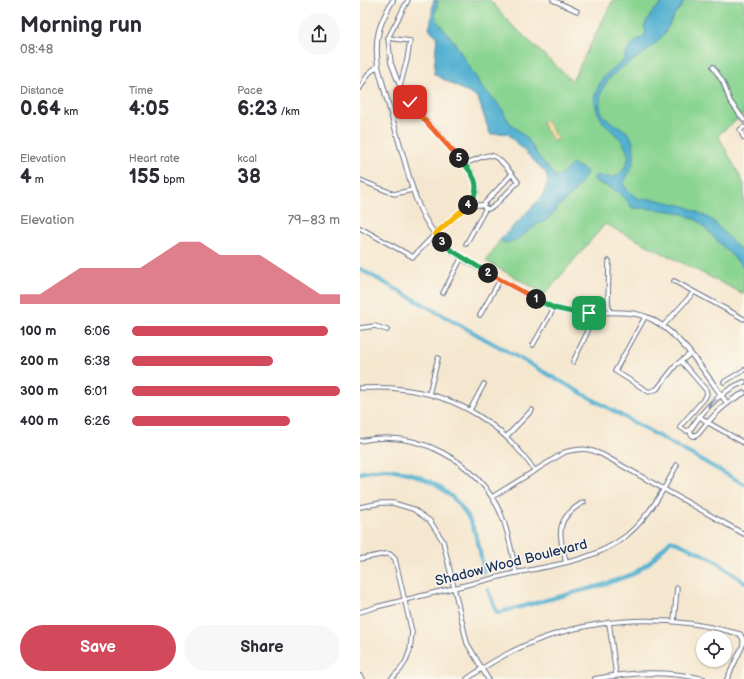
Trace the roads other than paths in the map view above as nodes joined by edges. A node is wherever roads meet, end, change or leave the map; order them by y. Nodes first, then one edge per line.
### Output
1 (393, 0) edge
2 (408, 0) edge
3 (553, 0) edge
4 (576, 11) dead end
5 (388, 38) junction
6 (378, 66) junction
7 (713, 67) dead end
8 (400, 86) junction
9 (360, 88) edge
10 (744, 120) edge
11 (744, 127) edge
12 (744, 138) edge
13 (465, 164) junction
14 (512, 174) junction
15 (360, 180) edge
16 (412, 190) junction
17 (470, 203) junction
18 (482, 205) junction
19 (486, 208) junction
20 (360, 228) edge
21 (435, 234) junction
22 (466, 244) dead end
23 (462, 257) junction
24 (609, 261) dead end
25 (500, 280) junction
26 (674, 281) dead end
27 (694, 292) junction
28 (443, 293) dead end
29 (554, 308) junction
30 (610, 312) junction
31 (587, 313) junction
32 (480, 315) dead end
33 (646, 317) junction
34 (744, 319) edge
35 (663, 326) junction
36 (360, 328) edge
37 (387, 330) dead end
38 (533, 345) dead end
39 (690, 354) junction
40 (438, 358) dead end
41 (681, 361) junction
42 (573, 362) dead end
43 (744, 370) edge
44 (724, 382) dead end
45 (744, 382) edge
46 (484, 384) dead end
47 (360, 388) edge
48 (744, 393) edge
49 (429, 394) junction
50 (721, 395) junction
51 (727, 403) junction
52 (470, 410) junction
53 (532, 410) dead end
54 (699, 416) junction
55 (707, 422) junction
56 (690, 430) junction
57 (507, 436) junction
58 (360, 441) edge
59 (743, 441) edge
60 (677, 465) dead end
61 (535, 471) junction
62 (664, 490) junction
63 (492, 497) junction
64 (584, 502) dead end
65 (360, 507) edge
66 (744, 534) edge
67 (360, 559) edge
68 (566, 562) junction
69 (516, 573) junction
70 (454, 588) junction
71 (677, 588) dead end
72 (405, 600) junction
73 (360, 612) edge
74 (674, 621) junction
75 (609, 622) junction
76 (743, 639) edge
77 (482, 668) junction
78 (616, 675) junction
79 (360, 676) edge
80 (362, 679) edge
81 (391, 679) edge
82 (467, 679) edge
83 (488, 679) edge
84 (595, 679) edge
85 (704, 679) edge
86 (727, 679) edge

1 - 6 street
2 - 5 street
3 - 4 street
5 - 8 street
5 - 8 street
6 - 9 street
6 - 16 street
7 - 10 street
8 - 13 street
11 - 12 street
13 - 14 street
13 - 17 street
14 - 18 street
14 - 19 street
15 - 16 street
16 - 21 street
17 - 18 street
17 - 21 street
18 - 19 street
19 - 22 street
20 - 21 street
21 - 23 street
23 - 25 street
23 - 28 street
24 - 30 street
25 - 29 street
25 - 32 street
26 - 27 street
27 - 34 street
27 - 35 street
29 - 31 street
29 - 38 street
30 - 31 street
30 - 33 street
31 - 42 street
33 - 35 street
33 - 41 street
35 - 39 street
36 - 37 street
39 - 41 street
39 - 50 street
40 - 49 street
41 - 56 street
43 - 44 street
45 - 50 street
46 - 52 street
47 - 49 street
48 - 51 street
49 - 52 street
50 - 51 street
50 -> 54 street
51 - 55 street
52 - 57 street
53 - 57 street
54 - 55 street
54 - 56 street
55 - 56 street
55 - 59 street
57 - 61 street
58 - 63 street
60 - 62 street, Shadow Wood Boulevard
61 - 62 street
61 - 63 street
62 - 66 street
62 - 68 street, Shadow Wood Boulevard
63 - 69 street
64 - 68 street
65 - 70 street
67 - 72 street
68 - 69 street, Shadow Wood Boulevard
69 - 70 street, Shadow Wood Boulevard
70 - 72 street, Shadow Wood Boulevard
70 - 77 street
71 - 74 street
72 - 73 street, Shadow Wood Boulevard
72 - 81 street
74 - 75 street
74 - 76 street
75 - 77 street
75 - 78 street
76 - 86 street
77 - 82 street
77 - 83 street
78 - 84 street
78 - 85 street
79 - 80 street

